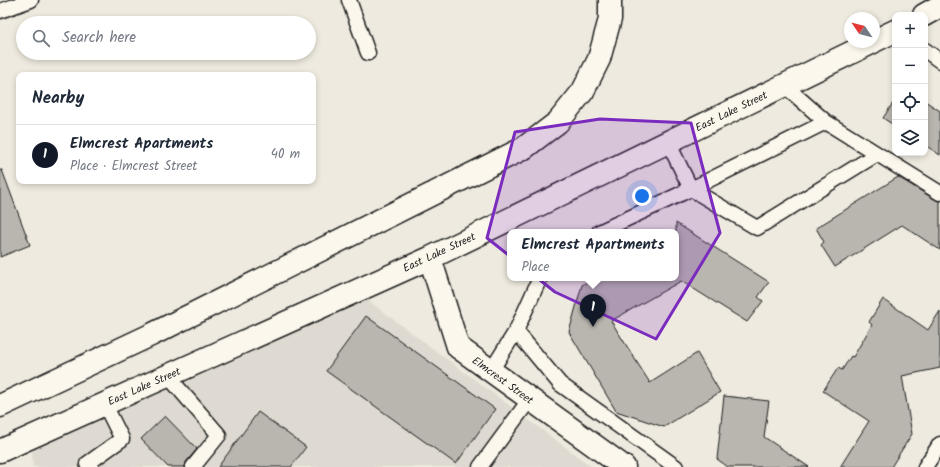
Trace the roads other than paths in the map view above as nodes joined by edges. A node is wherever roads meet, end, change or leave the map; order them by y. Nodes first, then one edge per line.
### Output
1 (31, 0) edge
2 (349, 0) edge
3 (610, 0) edge
4 (940, 6) edge
5 (0, 11) edge
6 (928, 13) edge
7 (892, 32) edge
8 (880, 38) edge
9 (861, 48) edge
10 (368, 52) dead end
11 (928, 52) edge
12 (940, 61) edge
13 (784, 85) junction
14 (826, 122) junction
15 (668, 142) junction
16 (877, 154) junction
17 (691, 189) junction
18 (940, 193) edge
19 (605, 229) edge
20 (430, 258) junction
21 (539, 281) edge
22 (516, 331) junction
23 (491, 371) junction
24 (167, 375) junction
25 (530, 399) junction
26 (3, 403) edge
27 (104, 403) junction
28 (940, 444) edge
29 (0, 451) edge
30 (91, 467) edge
31 (193, 467) edge
32 (480, 467) edge
33 (624, 467) edge
34 (676, 467) edge
35 (925, 467) edge

1 - 5 lane
2 - 10 lane
3 - 26 main road
4 - 6 main road
7 - 8 main road, East Lake Street
9 - 13 main road, East Lake Street
11 - 12 lane
13 - 14 lane
13 - 15 main road, East Lake Street
14 - 16 lane
14 - 17 lane
15 - 17 lane
15 - 20 main road, East Lake Street
16 - 17 lane
16 - 18 lane
17 - 19 lane
20 - 23 main road, Elmcrest Street
20 - 24 main road, East Lake Street
21 - 22 lane
22 - 23 lane
22 - 34 lane
23 - 25 main road, Elmcrest Street
24 - 27 main road, East Lake Street
24 - 31 lane
25 - 32 lane
25 - 33 main road, Elmcrest Street
27 - 29 main road, East Lake Street
27 - 30 lane
28 - 35 lane

